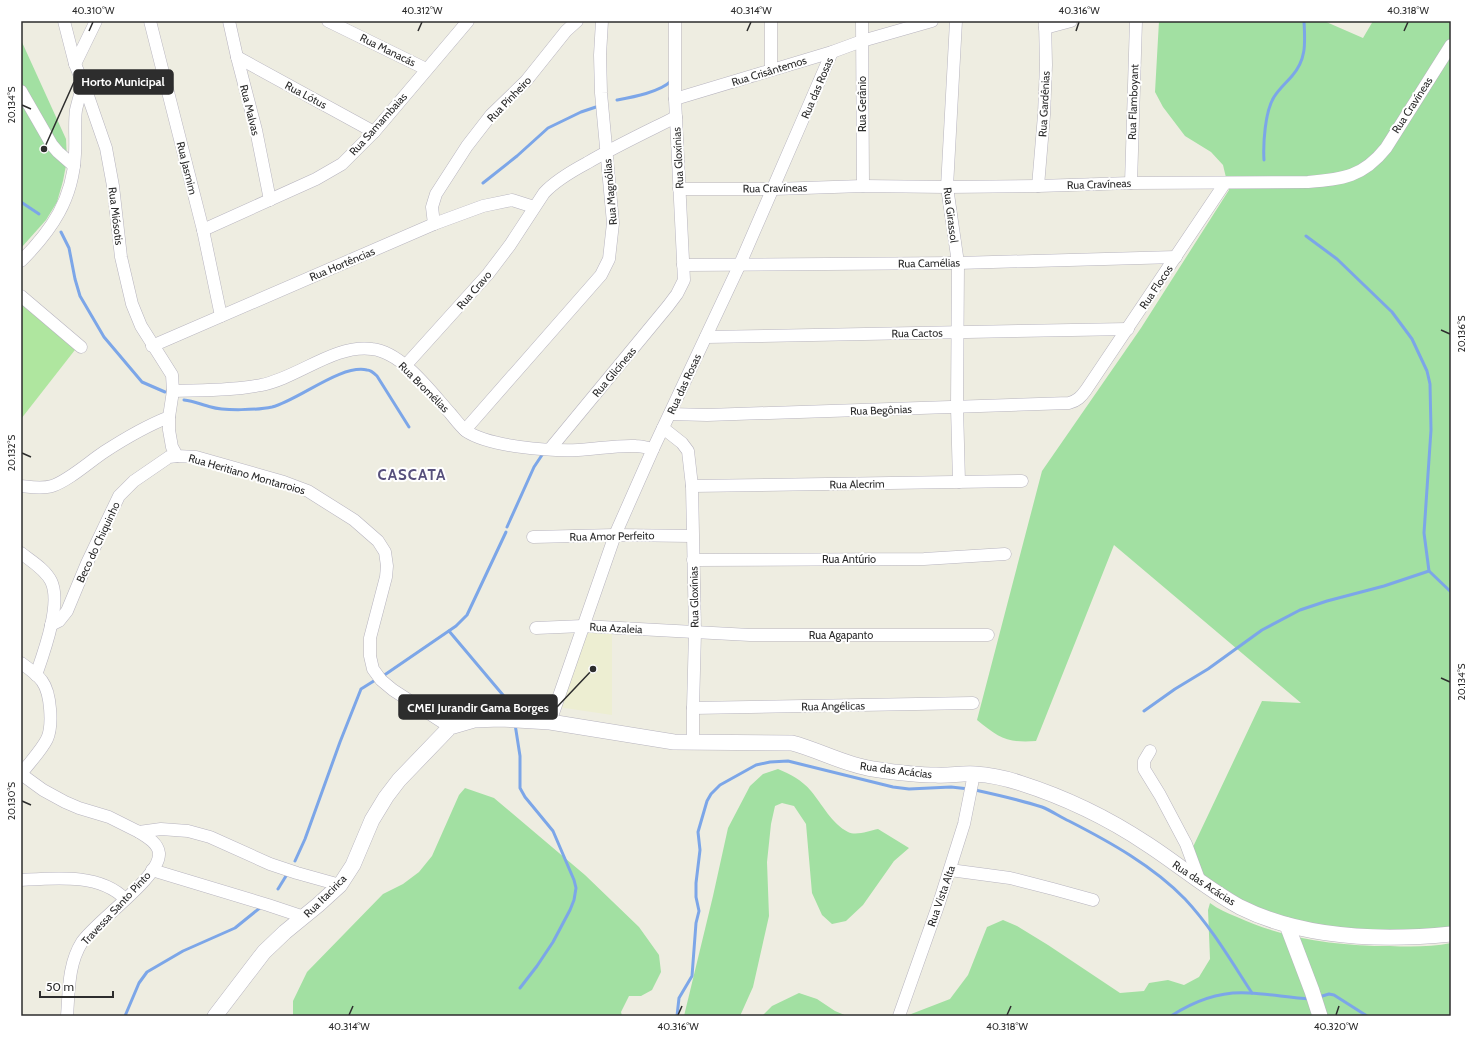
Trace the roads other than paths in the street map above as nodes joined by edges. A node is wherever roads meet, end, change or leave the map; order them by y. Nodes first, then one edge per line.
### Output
1 (64, 21) edge
2 (96, 21) edge
3 (150, 21) edge
4 (229, 21) edge
5 (328, 21) edge
6 (468, 21) edge
7 (577, 21) edge
8 (602, 21) edge
9 (675, 21) edge
10 (771, 21) edge
11 (862, 21) edge
12 (932, 21) edge
13 (956, 21) edge
14 (1071, 21) edge
15 (1136, 21) edge
16 (1045, 25) edge
17 (862, 41) junction
18 (1451, 45) edge
19 (832, 52) junction
20 (237, 57) junction
21 (75, 64) junction
22 (426, 69) junction
23 (771, 70) junction
24 (83, 83) junction
25 (21, 91) edge
26 (675, 99) junction
27 (676, 117) junction
28 (374, 132) junction
29 (606, 152) junction
30 (74, 166) junction
31 (1131, 183) junction
32 (1225, 183) junction
33 (863, 186) junction
34 (1038, 186) junction
35 (947, 187) junction
36 (679, 189) junction
37 (774, 189) junction
38 (270, 200) junction
39 (534, 207) junction
40 (434, 224) junction
41 (202, 230) junction
42 (1176, 257) junction
43 (21, 261) edge
44 (958, 263) junction
45 (740, 264) junction
46 (683, 265) junction
47 (677, 294) joint
48 (21, 296) edge
49 (221, 316) junction
50 (1128, 329) junction
51 (957, 332) junction
52 (706, 337) junction
53 (152, 346) junction
54 (81, 347) dead end
55 (405, 366) junction
56 (1086, 390) joint
57 (173, 391) junction
58 (957, 407) junction
59 (670, 414) junction
60 (169, 417) junction
61 (664, 428) junction
62 (465, 430) junction
63 (550, 449) junction
64 (654, 449) junction
65 (177, 456) junction
66 (1022, 481) dead end
67 (959, 482) junction
68 (21, 486) edge
69 (692, 486) junction
70 (615, 535) junction
71 (692, 536) junction
72 (533, 537) dead end
73 (21, 553) edge
74 (1005, 554) dead end
75 (693, 560) junction
76 (51, 625) junction
77 (583, 626) junction
78 (536, 628) dead end
79 (695, 632) junction
80 (988, 635) dead end
81 (21, 663) edge
82 (36, 675) junction
83 (973, 703) dead end
84 (693, 708) junction
85 (550, 722) junction
86 (450, 727) junction
87 (694, 743) junction
88 (1150, 751) dead end
89 (21, 774) edge
90 (974, 774) junction
91 (139, 832) junction
92 (152, 870) junction
93 (950, 870) junction
94 (21, 880) edge
95 (1200, 882) junction
96 (340, 884) junction
97 (125, 899) junction
98 (1093, 900) dead end
99 (304, 917) junction
100 (1287, 925) junction
101 (1451, 934) edge
102 (67, 1016) edge
103 (215, 1016) edge
104 (899, 1016) edge
105 (1320, 1016) edge

1 - 21 street, Rua Miósotis
2 - 21 street
3 - 41 street, Rua Jasmim
4 - 20 street, Rua Malvas
5 - 22 street, Rua Manacás
6 - 22 street, Rua Samambaias
7 - 40 street, Rua Pinheiro
8 - 29 street, Rua Magnólias
9 - 26 street, Rua Gloxínias
10 - 23 street
11 - 17 street, Rua Gerânio
12 - 17 street, Rua Crisântemos
13 - 35 street, Rua Girassol
14 - 16 street
15 - 31 street, Rua Flamboyant
16 - 34 street, Rua Gardênias
17 - 19 street, Rua Crisântemos
17 - 33 street, Rua Gerânio
18 - 32 street, Rua Cravíneas
19 - 23 street, Rua Crisântemos
19 - 37 street, Rua das Rosas
20 - 28 street, Rua Lótus
20 - 38 street, Rua Malvas
21 - 24 street, Rua Miósotis
22 - 28 street, Rua Samambaias
23 - 26 street, Rua Crisântemos
24 - 30 street
24 - 53 street, Rua Miósotis
25 - 30 street
26 - 27 street, Rua Gloxínias
27 - 29 street, Rua Cravo
27 - 36 street, Rua Gloxínias
28 - 38 street, Rua Samambaias
29 - 39 street, Rua Cravo
29 - 62 street, Rua Magnólias
30 - 43 street
31 - 32 street, Rua Cravíneas
31 - 34 street, Rua Cravíneas
32 - 42 street, Rua Flocos
33 - 35 street, Rua Cravíneas
33 - 37 street, Rua Cravíneas
34 - 35 street, Rua Cravíneas
35 - 44 street, Rua Girassol
36 - 37 street, Rua Cravíneas
36 - 46 street, Rua Gloxínias
37 - 45 street, Rua das Rosas
38 - 41 street, Rua Samambaias
39 - 40 street, Rua Hortências
39 - 55 street, Rua Cravo
40 - 49 street, Rua Hortências
41 - 49 street, Rua Jasmim
42 - 44 street, Rua Camélias
42 - 50 street, Rua Flocos
44 - 45 street, Rua Camélias
44 - 51 street, Rua Girassol
45 - 46 street, Rua Camélias
45 - 52 street, Rua das Rosas
46 - 47 street, Rua Gloxínias
47 - 63 street, Rua Glicíneas
48 - 54 street
49 - 53 street, Rua Hortências
50 - 51 street, Rua Cactos
50 - 56 street, Rua Flocos
51 - 52 street, Rua Cactos
51 - 58 street, Rua Girassol
52 - 59 street, Rua das Rosas
53 - 57 street
55 - 57 street, Rua Bromélias
55 - 62 street, Rua Bromélias
56 - 58 street, Rua Begônias
57 - 60 street, Rua Heritiano Montarroios
58 - 59 street, Rua Begônias
58 - 67 street, Rua Girassol
59 - 61 street, Rua das Rosas
60 - 65 street, Rua Heritiano Montarroios
60 - 68 street
61 - 64 street, Rua das Rosas
61 - 69 street, Rua Gloxínias
62 - 63 street, Rua Bromélias
63 - 64 street, Rua Bromélias
64 - 70 street, Rua das Rosas
65 - 76 street, Beco do Chiquinho
65 - 86 street, Rua Heritiano Montarroios
66 - 67 street, Rua Alecrim
67 - 69 street, Rua Alecrim
69 - 71 street, Rua Gloxínias
70 - 71 street, Rua Amor Perfeito
70 - 72 street, Rua Amor Perfeito
70 - 77 street, Rua das Rosas
71 - 75 street, Rua Gloxínias
73 - 76 street
74 - 75 street, Rua Antúrio
75 - 79 street, Rua Gloxínias
76 - 82 street
77 - 78 street, Rua Azaleia
77 - 79 street, Rua Azaleia
77 - 85 street, Rua das Rosas
79 - 80 street, Rua Agapanto
79 - 84 street, Rua Gloxínias
81 - 82 street
82 - 89 street
83 - 84 street, Rua Angélicas
84 - 87 street, Rua Gloxínias
85 - 86 street, Rua das Acácias
85 - 87 street, Rua das Acácias
86 - 96 street, Rua Itacirica
87 - 90 street, Rua das Acácias
88 - 95 street
89 - 91 street, Travessa Santo Pinto
90 - 93 street, Rua Vista Alta
90 - 95 street, Rua das Acácias
91 - 92 street, Travessa Santo Pinto
91 - 96 street
92 - 97 street, Travessa Santo Pinto
92 - 99 street
93 - 98 street
93 - 104 street, Rua Vista Alta
94 - 97 street
95 - 100 street, Rua das Acácias
96 - 99 street, Rua Itacirica
97 - 102 street, Travessa Santo Pinto
99 - 103 street, Rua Itacirica
100 - 101 street, Rua das Acácias
100 - 105 street

